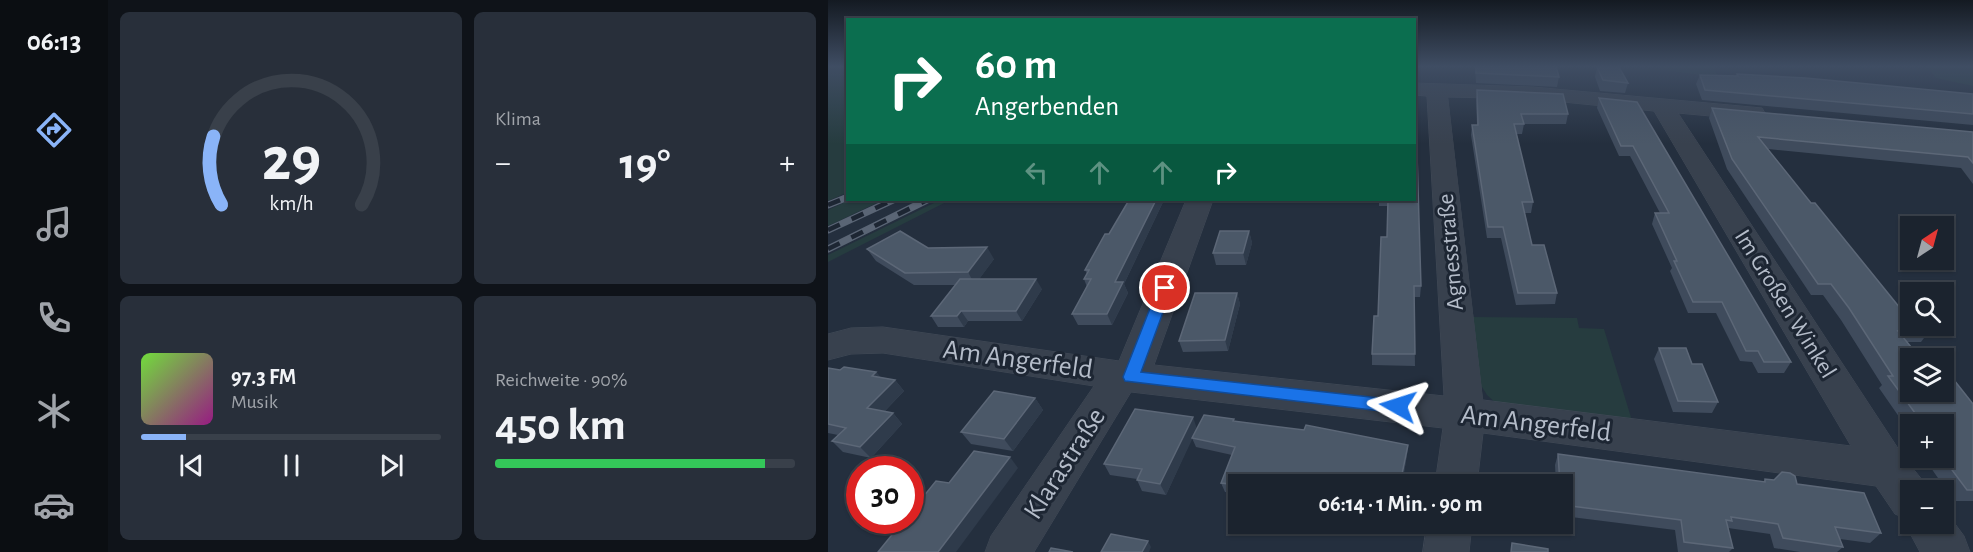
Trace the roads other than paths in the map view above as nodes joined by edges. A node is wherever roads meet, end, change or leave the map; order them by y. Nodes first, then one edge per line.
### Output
1 (1426, 92) edge
2 (1500, 92) edge
3 (1662, 105) junction
4 (1777, 115) edge
5 (1200, 201) edge
6 (828, 347) edge
7 (1126, 376) junction
8 (1465, 414) junction
9 (1888, 469) junction
10 (1457, 474) edge
11 (1900, 485) edge
12 (1449, 534) edge
13 (1935, 534) edge
14 (1008, 552) edge
15 (1446, 552) edge
16 (1947, 552) edge

1 - 8 street, Agnesstraße
2 - 3 street
3 - 4 street
3 - 9 street, Im Großen Winkel
5 - 7 street, Klarastraße
6 - 7 street, Am Angerfeld
7 - 8 street, Am Angerfeld
7 - 14 street, Klarastraße
8 - 9 street, Am Angerfeld
8 - 10 street, Agnesstraße
9 - 11 street, Im Großen Winkel
12 - 15 street
13 - 16 street

